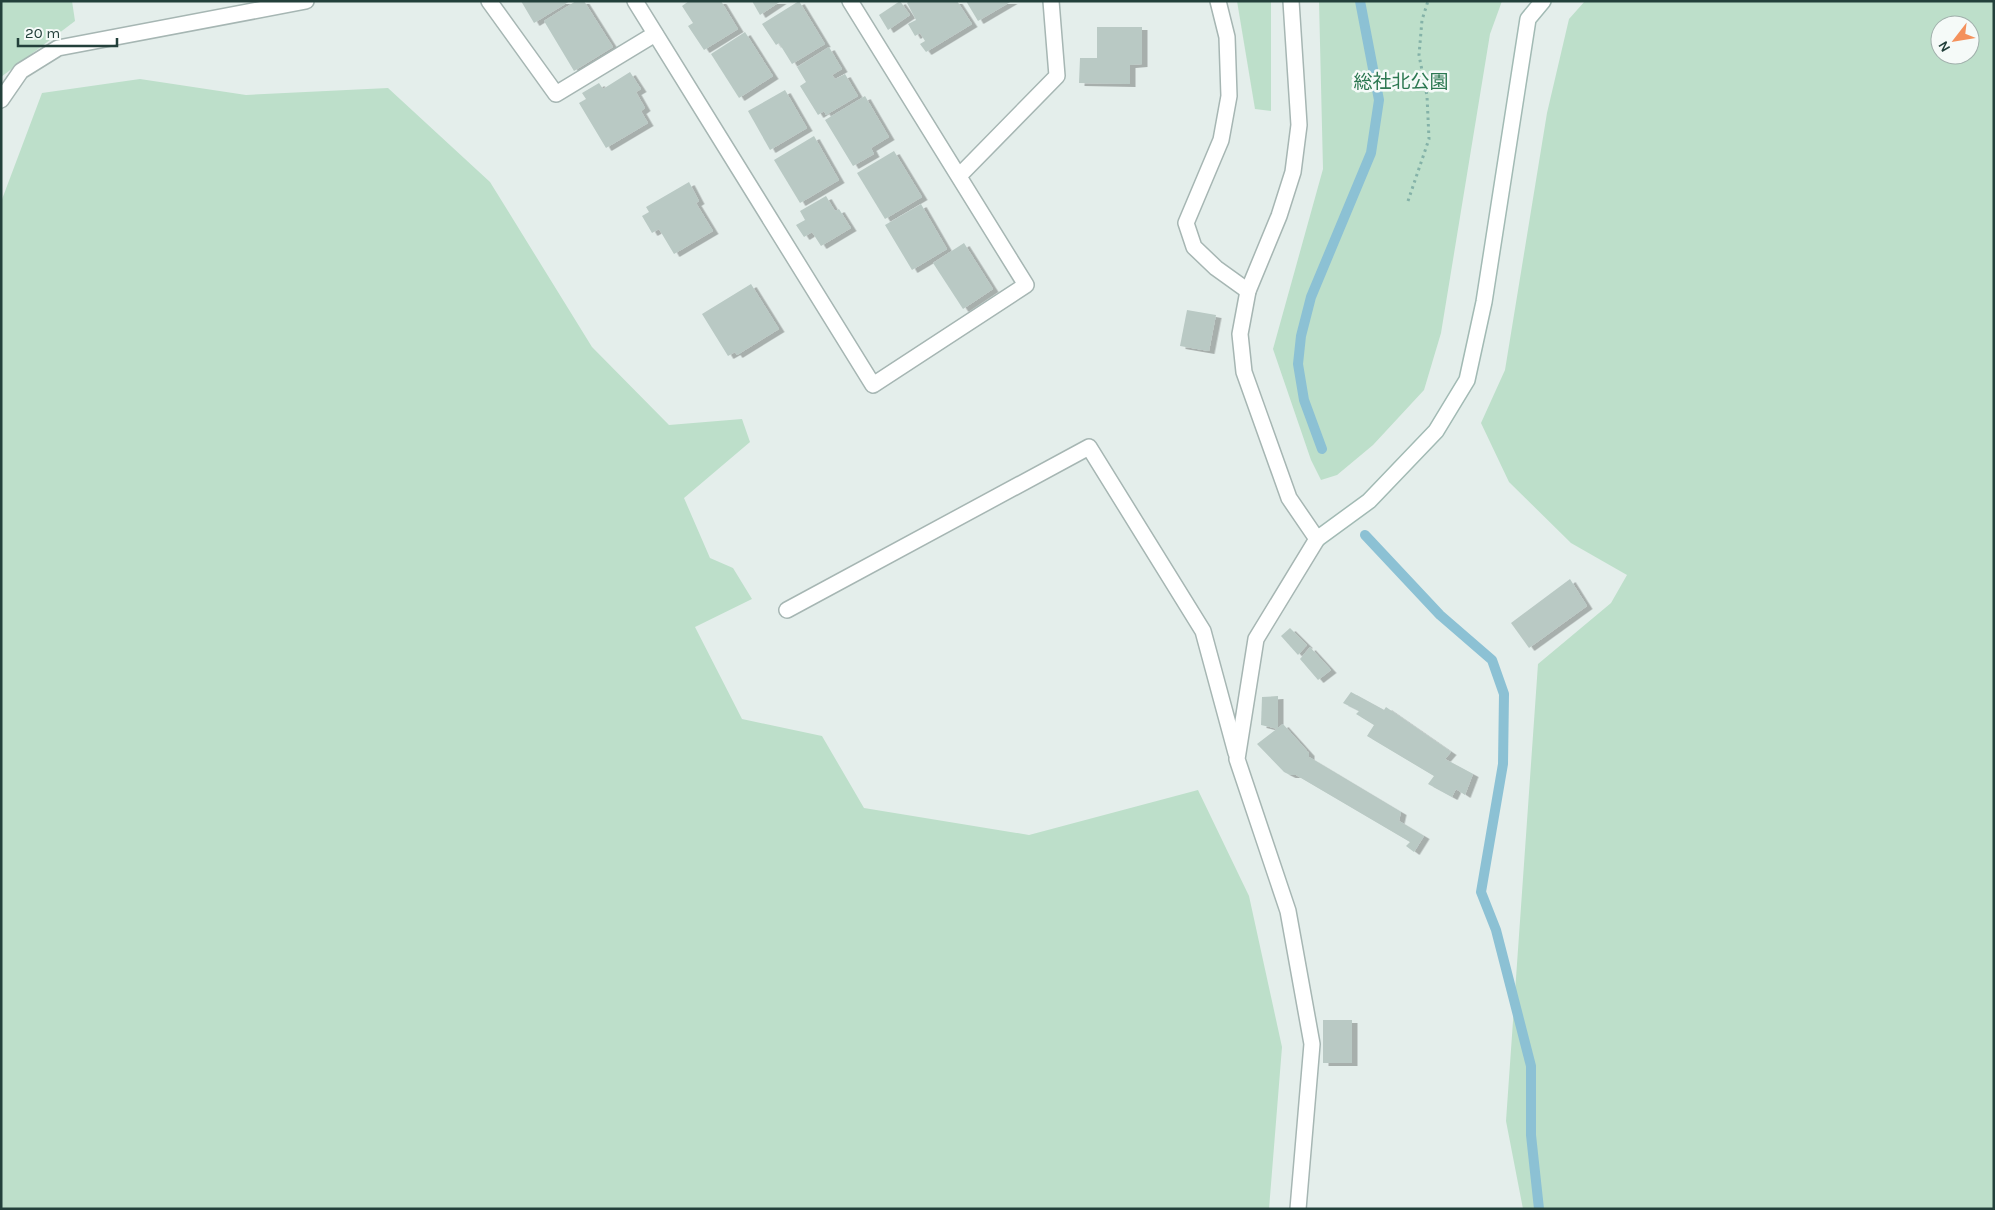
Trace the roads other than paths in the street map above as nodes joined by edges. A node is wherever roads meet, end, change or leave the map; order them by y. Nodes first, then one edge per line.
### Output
1 (306, 1) edge
2 (489, 1) edge
3 (635, 1) edge
4 (850, 1) edge
5 (1051, 1) edge
6 (1218, 1) edge
7 (1291, 1) edge
8 (1544, 1) edge
9 (655, 34) junction
10 (1, 100) edge
11 (959, 176) junction
12 (1248, 291) junction
13 (1317, 539) junction
14 (788, 610) dead end
15 (1237, 759) junction
16 (1298, 1209) edge

1 - 10 street
2 - 9 street
3 - 9 street
4 - 11 street
5 - 11 street
6 - 12 street
7 - 12 street
8 - 13 street
9 - 11 street
12 - 13 street
13 - 15 street
14 - 15 street
15 - 16 street

